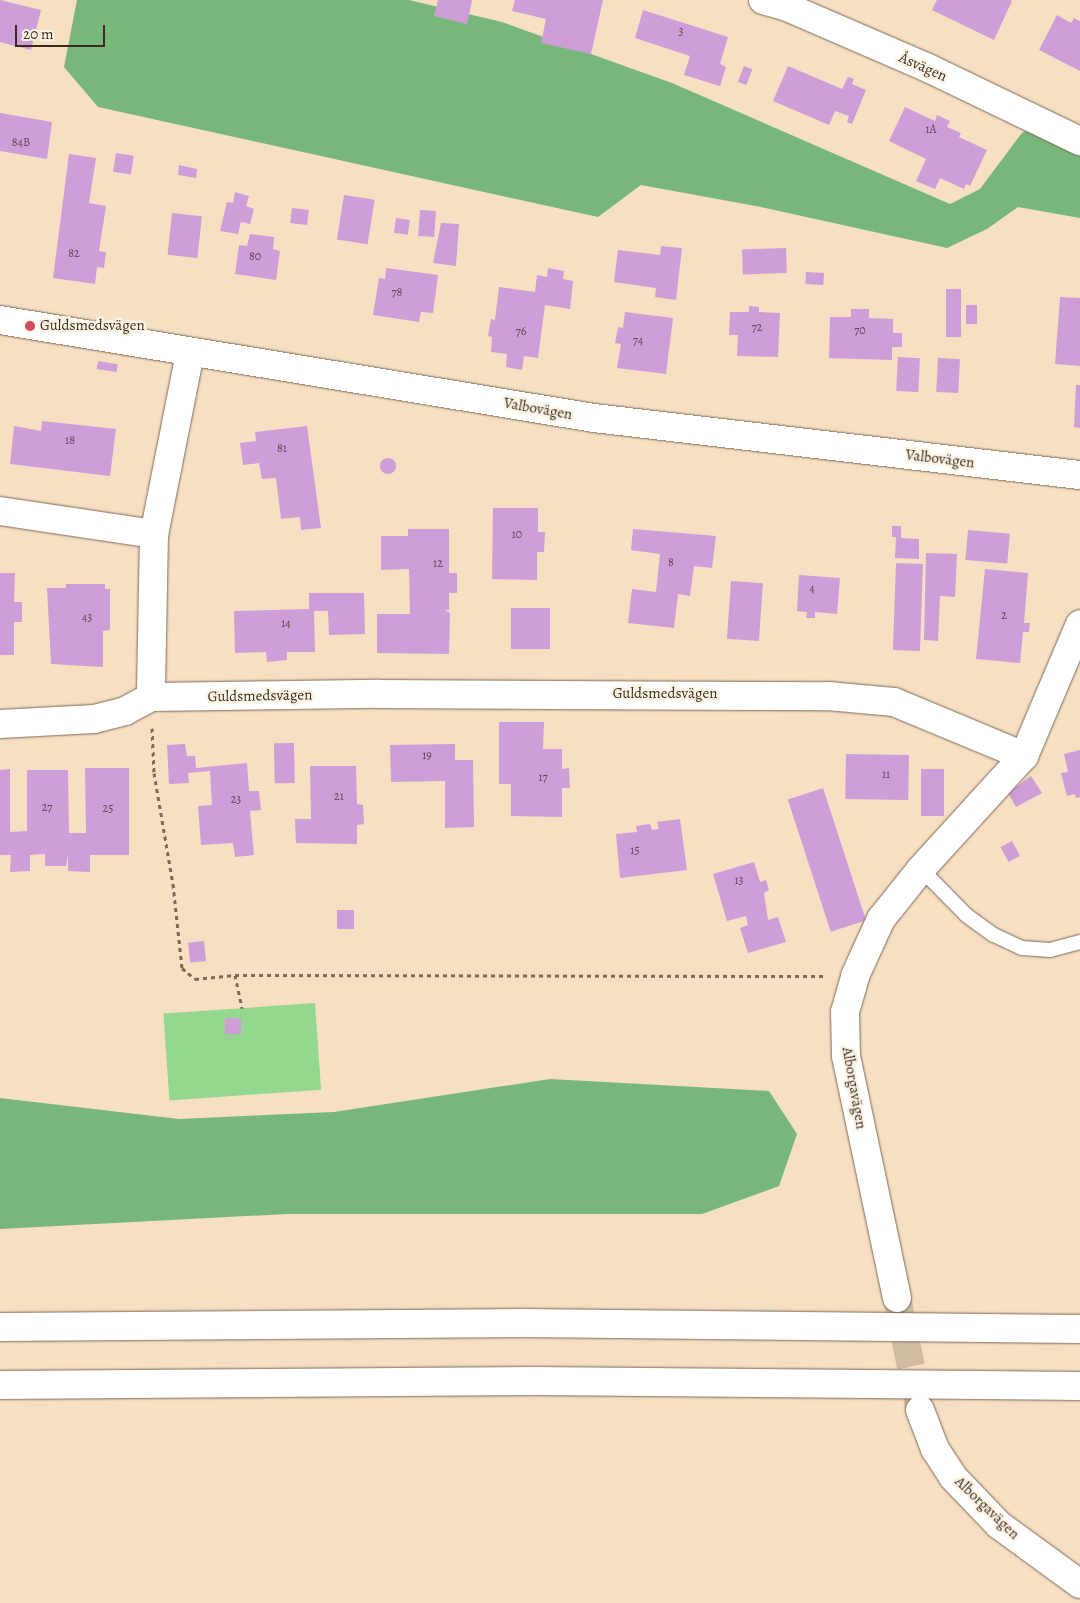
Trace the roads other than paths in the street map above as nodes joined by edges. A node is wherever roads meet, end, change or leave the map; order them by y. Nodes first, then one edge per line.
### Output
1 (763, 0) edge
2 (1080, 141) edge
3 (0, 320) edge
4 (190, 353) junction
5 (1080, 476) edge
6 (0, 511) edge
7 (154, 534) junction
8 (1080, 624) edge
9 (151, 697) junction
10 (0, 724) edge
11 (1024, 756) junction
12 (921, 869) junction
13 (1080, 942) edge
14 (897, 1298) tunnel mouth
15 (0, 1327) edge
16 (1080, 1329) edge
17 (0, 1385) edge
18 (1080, 1386) edge
19 (920, 1410) tunnel mouth
20 (1080, 1584) edge

1 - 2 main road, Åsvägen
3 - 4 main road, Valbovägen
4 - 5 main road, Valbovägen
4 - 7 main road
6 - 7 main road
7 - 9 main road
8 - 11 main road
9 - 10 main road, Guldsmedsvägen
9 - 11 main road, Guldsmedsvägen
11 - 12 main road, Alborgavägen
12 - 13 lane
12 - 14 main road, Alborgavägen
15 - 16 main road
17 - 18 main road
19 - 20 main road, Alborgavägen

